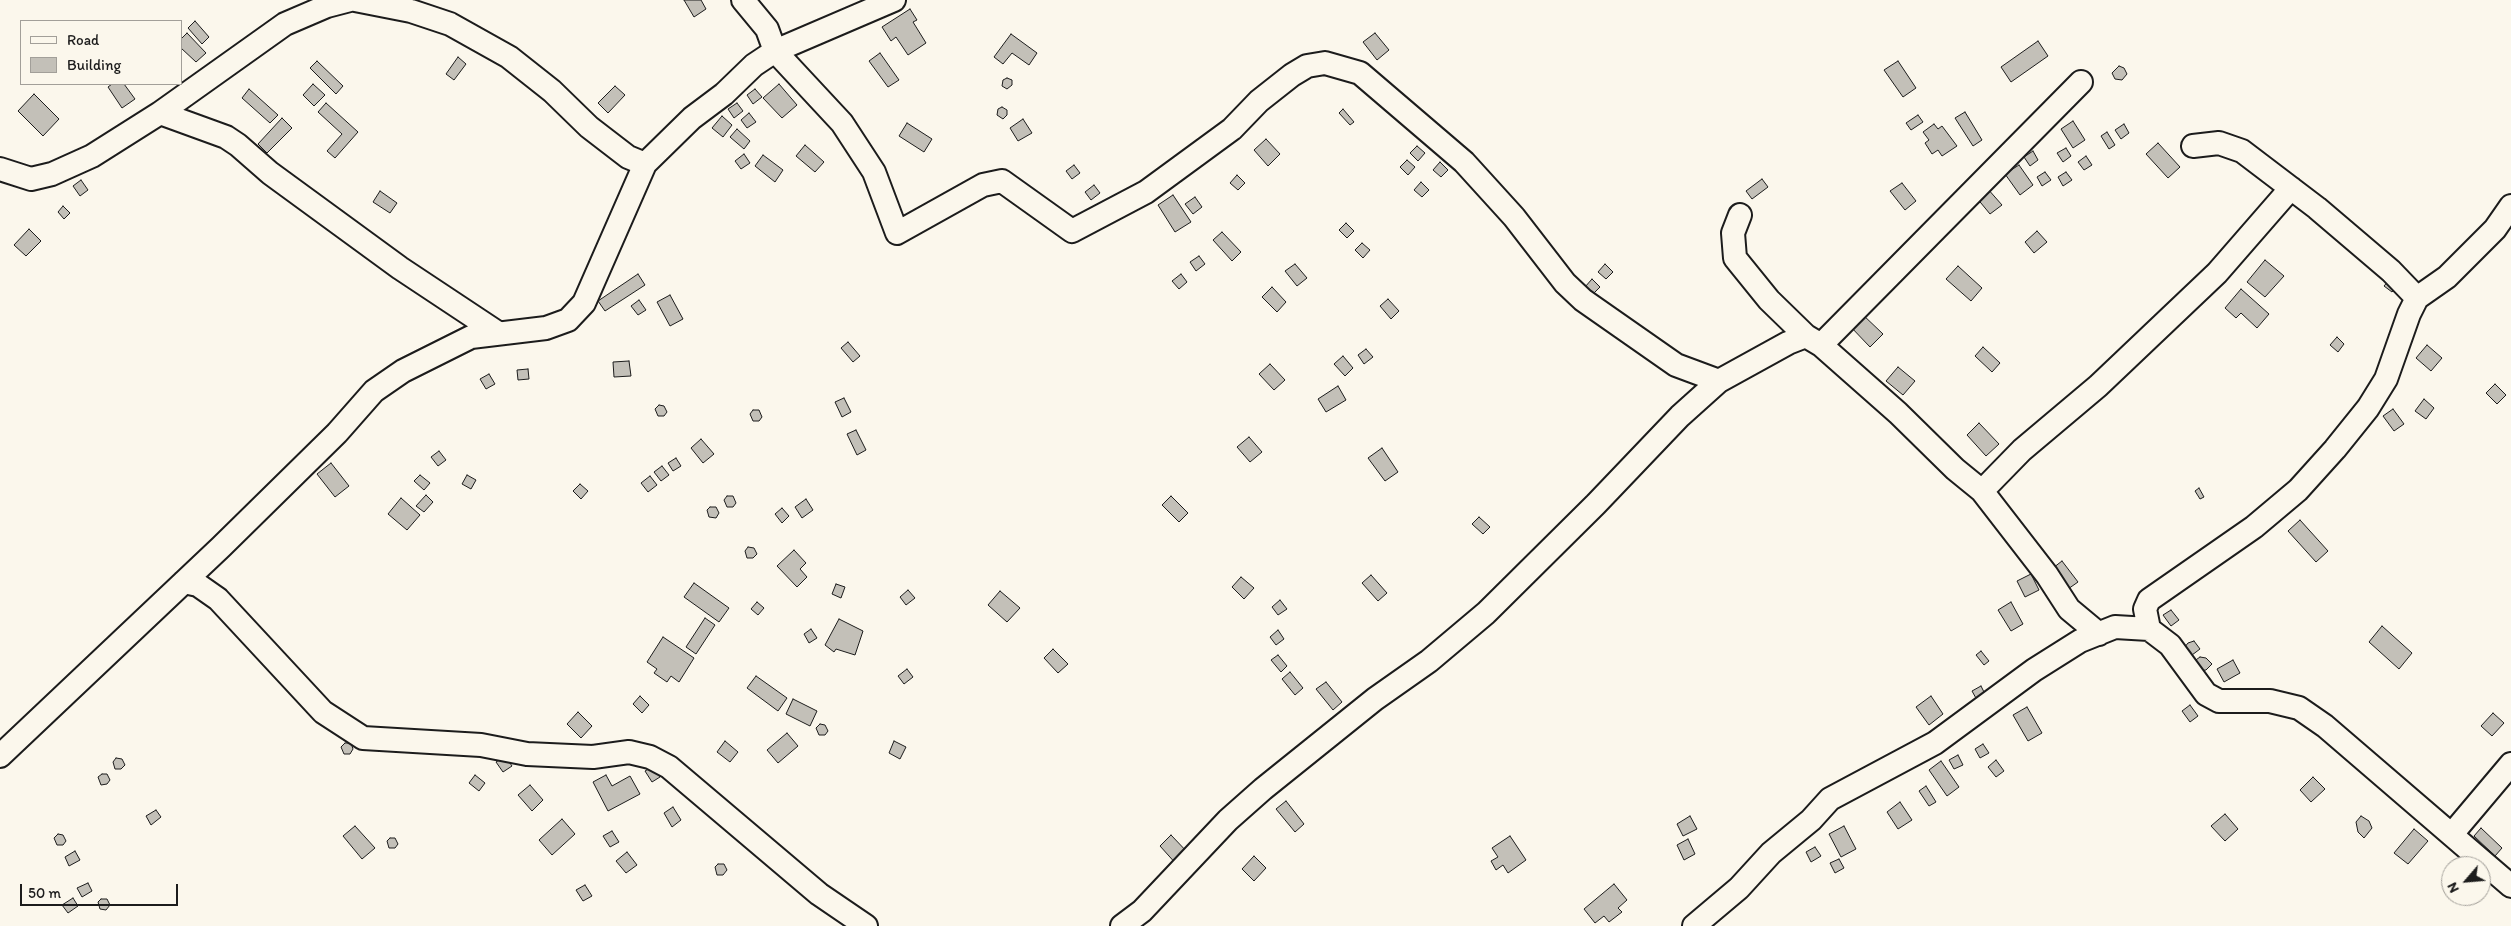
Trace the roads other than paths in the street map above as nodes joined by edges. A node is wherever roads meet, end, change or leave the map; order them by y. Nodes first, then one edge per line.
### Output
1 (350, 0) edge
2 (355, 0) edge
3 (743, 0) edge
4 (894, 0) edge
5 (776, 51) junction
6 (2081, 82) dead end
7 (160, 113) junction
8 (2193, 146) dead end
9 (645, 164) junction
10 (0, 169) edge
11 (2291, 188) junction
12 (2511, 206) edge
13 (1740, 215) dead end
14 (2418, 298) junction
15 (498, 333) junction
16 (1813, 341) junction
17 (1719, 381) junction
18 (1982, 491) junction
19 (184, 582) junction
20 (2149, 629) junction
21 (2099, 634) junction
22 (0, 756) edge
23 (2511, 764) edge
24 (2452, 834) junction
25 (2511, 886) edge
26 (866, 926) edge
27 (1122, 926) edge
28 (1694, 926) edge

1 - 7 street
2 - 9 street
3 - 5 street
4 - 5 street
5 - 9 street
5 - 17 street
6 - 16 street
7 - 10 street
7 - 15 street
8 - 11 street
9 - 15 street
11 - 14 street
11 - 18 street
12 - 14 street
13 - 16 street
14 - 20 street
15 - 19 street
16 - 17 street
16 - 18 street
17 - 27 street
18 - 21 street
19 - 22 street
19 - 26 street
20 - 21 street
20 - 24 street
21 - 28 street
23 - 24 street
24 - 25 street

